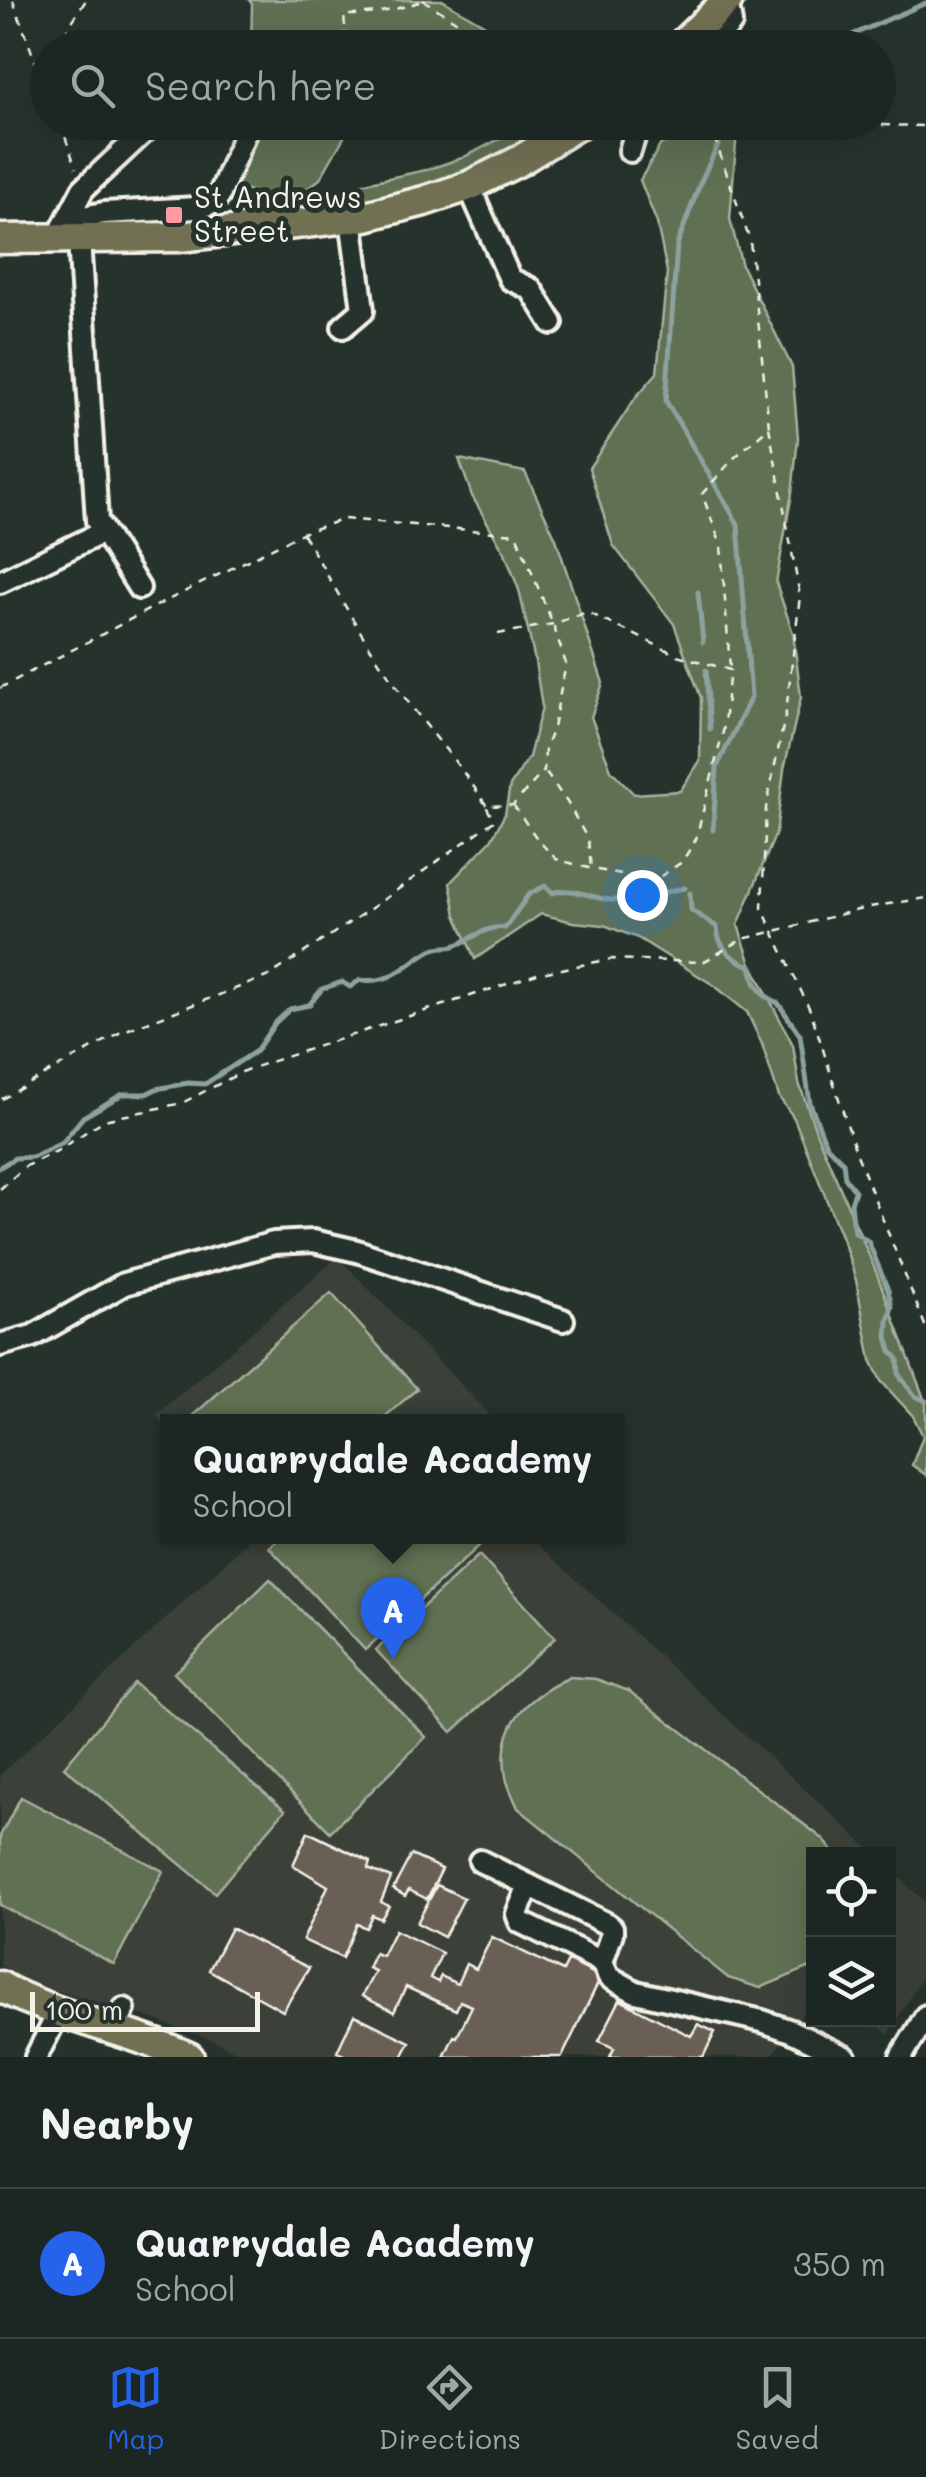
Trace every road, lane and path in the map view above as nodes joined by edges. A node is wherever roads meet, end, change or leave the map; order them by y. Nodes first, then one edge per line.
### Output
1 (13, 0) edge
2 (86, 0) edge
3 (424, 0) edge
4 (728, 1) edge
5 (67, 30) edge
6 (344, 30) edge
7 (470, 30) edge
8 (697, 30) edge
9 (725, 30) edge
10 (30, 45) edge
11 (896, 126) edge
12 (926, 126) edge
13 (67, 140) edge
14 (135, 140) edge
15 (242, 140) edge
16 (554, 140) edge
17 (634, 140) edge
18 (715, 140) edge
19 (630, 152) dead end
20 (469, 186) junction
21 (83, 189) junction
22 (351, 218) junction
23 (68, 232) junction
24 (0, 238) edge
25 (552, 323) dead end
26 (344, 326) dead end
27 (769, 427) junction
28 (104, 532) junction
29 (302, 533) junction
30 (0, 582) edge
31 (139, 588) dead end
32 (554, 624) junction
33 (498, 634) dead end
34 (730, 670) junction
35 (0, 688) edge
36 (544, 770) junction
37 (514, 805) junction
38 (486, 806) junction
39 (592, 870) junction
40 (926, 898) edge
41 (773, 932) junction
42 (0, 1100) edge
43 (0, 1189) edge
44 (563, 1320) dead end
45 (926, 1328) edge
46 (0, 1345) edge
47 (480, 1860) dead end
48 (528, 1885) junction
49 (602, 1962) junction
50 (0, 1986) edge
51 (59, 2012) junction
52 (926, 2016) edge
53 (36, 2057) edge
54 (188, 2057) edge
55 (845, 2057) edge
56 (901, 2057) edge

1 - 10 path
2 - 5 path
3 - 6 path
3 - 7 path
4 - 8 main road
4 - 9 street
11 - 12 path
13 - 21 path
14 - 21 street
15 - 23 street
16 - 20 main road
17 - 19 street
18 - 27 path
20 - 22 main road
20 - 25 street
21 - 23 street
22 - 23 main road
22 - 26 street
23 - 24 main road
23 - 28 street
27 - 34 path
27 - 41 path
28 - 30 street
28 - 31 street
29 - 32 path
29 - 35 path
29 - 38 path
32 - 33 path
32 - 34 path
32 - 36 path
34 - 39 path
36 - 37 path
36 - 39 path
37 - 38 path
37 - 39 path
38 - 42 path
40 - 41 path
41 - 43 path
41 - 45 path
44 - 46 street
47 - 48 street
48 - 49 street
48 - 49 street
49 - 55 street
50 - 51 main road
51 - 53 street
51 - 54 main road
52 - 56 street

